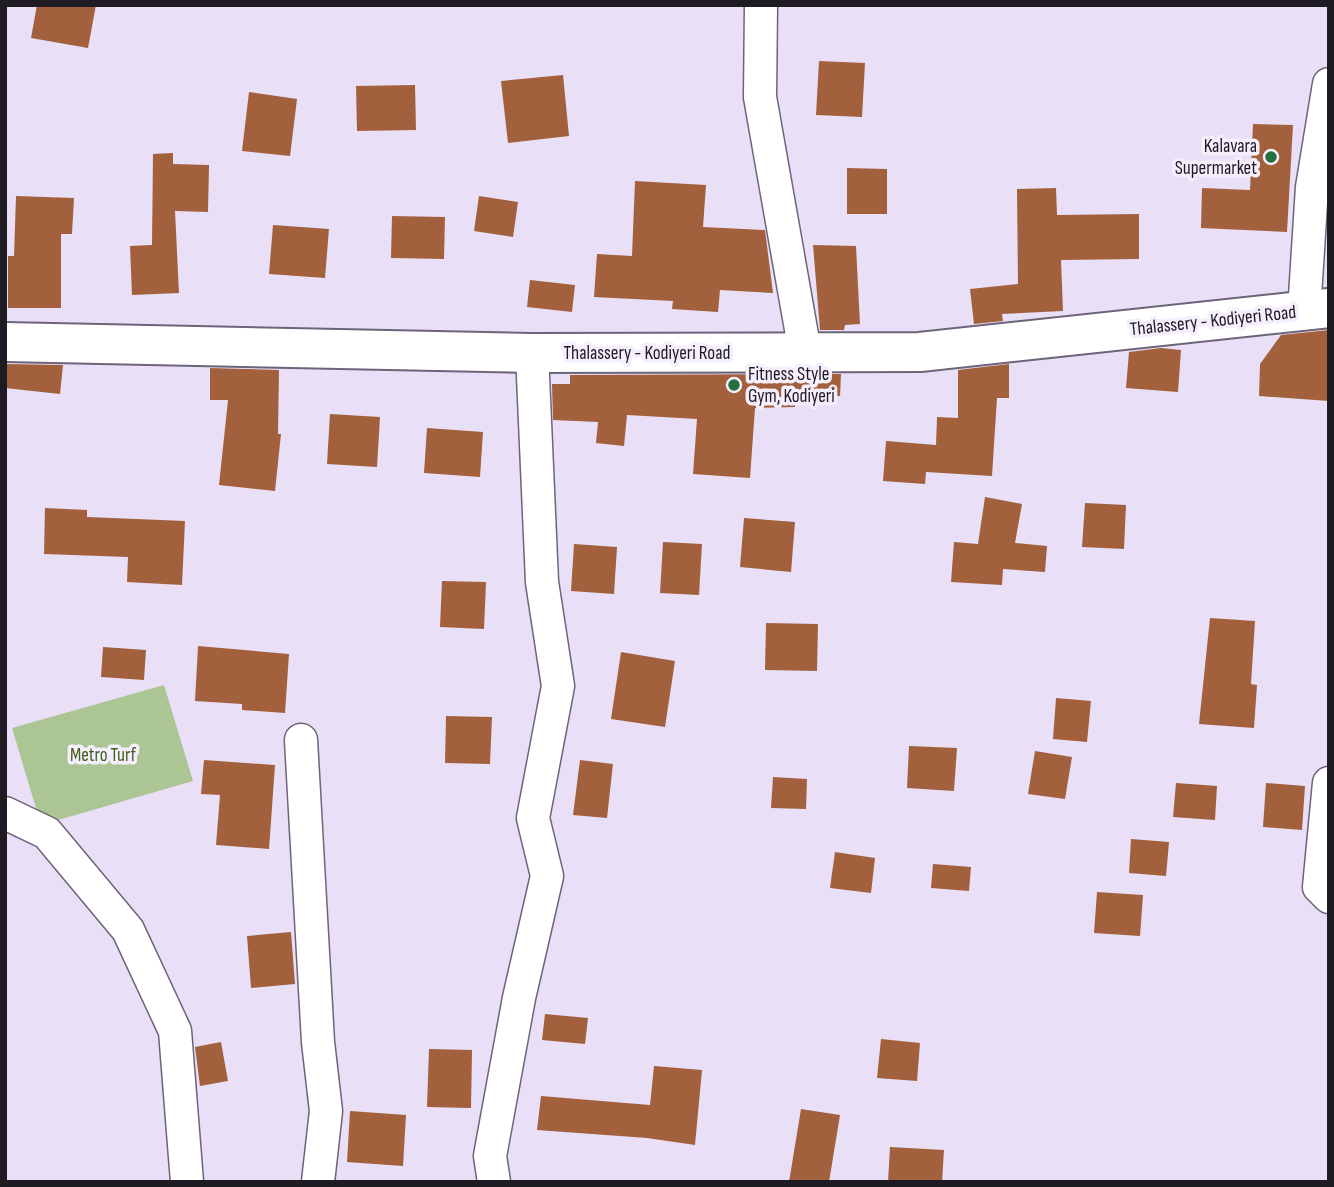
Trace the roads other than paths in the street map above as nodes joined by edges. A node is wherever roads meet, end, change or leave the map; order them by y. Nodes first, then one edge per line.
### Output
1 (761, 5) edge
2 (1329, 84) edge
3 (1316, 310) edge
4 (5, 342) edge
5 (805, 352) junction
6 (532, 353) junction
7 (301, 740) dead end
8 (1329, 783) edge
9 (5, 813) edge
10 (1329, 897) edge
11 (187, 1182) edge
12 (318, 1182) edge
13 (494, 1182) edge

1 - 5 street
2 - 3 street
3 - 5 main road, Thalassery - Kodiyeri Road
4 - 6 main road, Thalassery - Kodiyeri Road
5 - 6 main road, Thalassery - Kodiyeri Road
6 - 13 street
7 - 12 street
8 - 10 street
9 - 11 street

